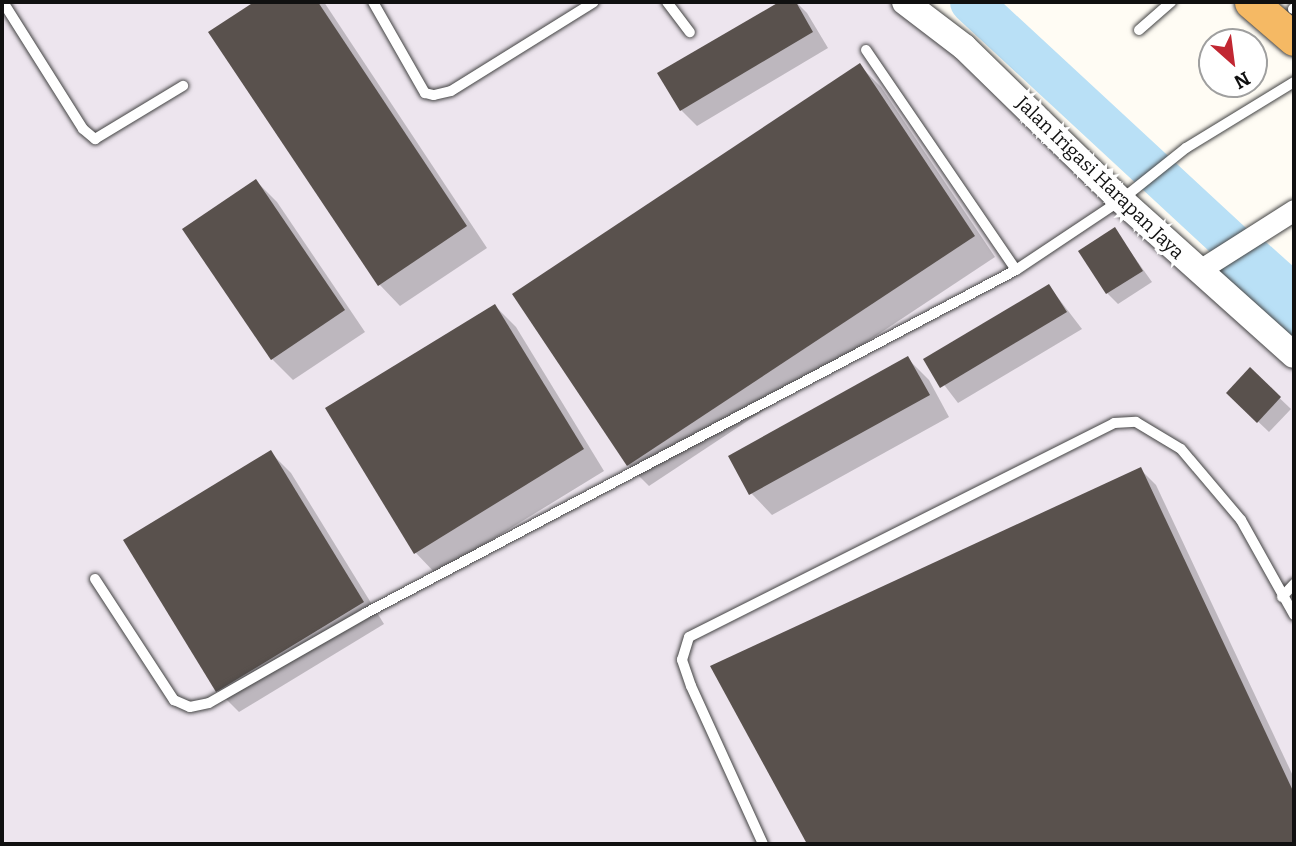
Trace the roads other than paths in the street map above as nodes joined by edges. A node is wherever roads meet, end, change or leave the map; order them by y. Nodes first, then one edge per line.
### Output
1 (3, 2) edge
2 (594, 2) edge
3 (667, 2) edge
4 (905, 2) edge
5 (1171, 2) edge
6 (1251, 2) edge
7 (378, 3) edge
8 (1292, 14) edge
9 (1139, 30) dead end
10 (690, 32) dead end
11 (866, 50) dead end
12 (1294, 82) edge
13 (183, 86) dead end
14 (1121, 200) junction
15 (1294, 211) edge
16 (1016, 270) junction
17 (1198, 271) junction
18 (1294, 355) edge
19 (95, 579) dead end
20 (1294, 584) edge
21 (1282, 597) junction
22 (1294, 615) edge
23 (763, 844) edge

1 - 13 lane
2 - 7 lane
3 - 10 lane
4 - 14 street, Jalan Irigasi Harapan Jaya
5 - 9 lane
6 - 8 highway
11 - 16 lane
12 - 14 lane
14 - 16 lane
14 - 17 street, Jalan Irigasi Harapan Jaya
15 - 17 street
16 - 19 lane
17 - 18 street, Jalan Irigasi Harapan Jaya
20 - 21 lane
21 - 22 lane
21 - 23 lane

